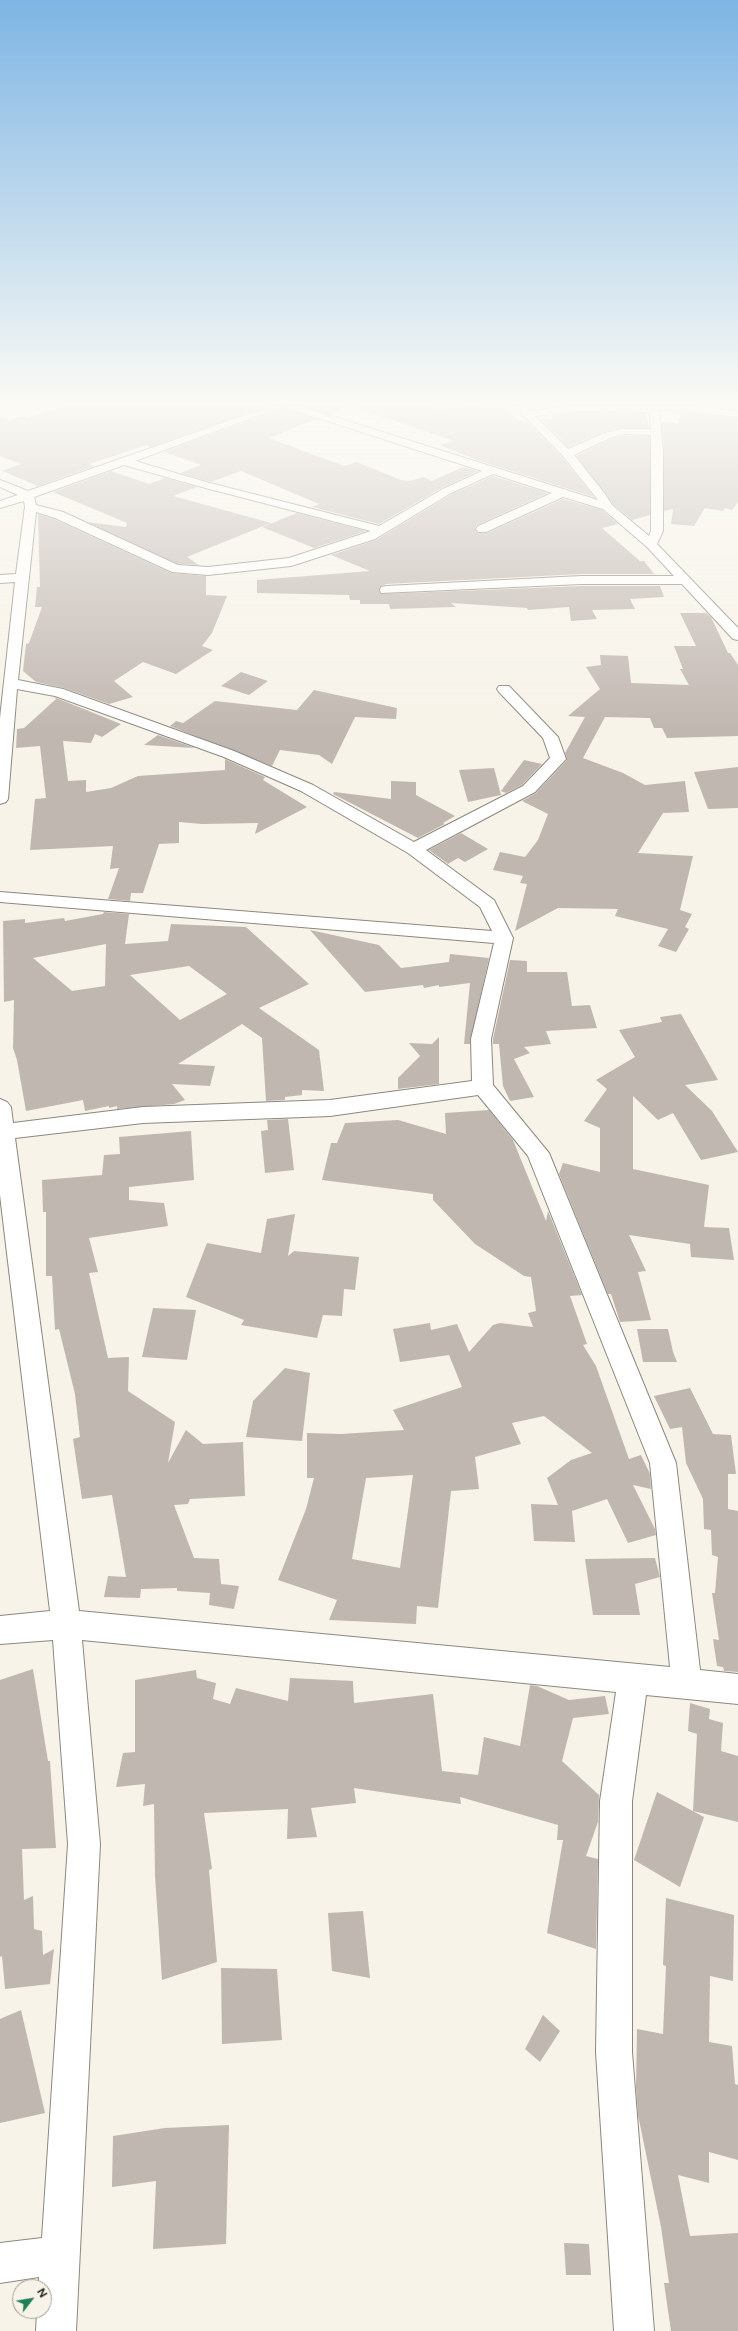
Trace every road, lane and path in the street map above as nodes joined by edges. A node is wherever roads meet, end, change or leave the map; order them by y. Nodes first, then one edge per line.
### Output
1 (28, 515) edge
2 (59, 515) edge
3 (321, 515) edge
4 (406, 515) edge
5 (512, 515) edge
6 (615, 515) edge
7 (657, 515) edge
8 (482, 529) dead end
9 (380, 530) junction
10 (651, 544) junction
11 (22, 578) junction
12 (0, 579) edge
13 (685, 580) junction
14 (386, 590) dead end
15 (16, 626) junction
16 (0, 630) edge
17 (738, 636) edge
18 (11, 683) junction
19 (504, 689) dead end
20 (0, 799) edge
21 (414, 849) junction
22 (0, 897) edge
23 (504, 938) junction
24 (483, 1087) junction
25 (1, 1123) edge
26 (66, 1624) junction
27 (0, 1630) edge
28 (633, 1678) junction
29 (687, 1684) junction
30 (738, 1689) edge
31 (60, 2255) junction
32 (0, 2263) edge
33 (56, 2331) edge
34 (634, 2331) edge

1 - 11 street
2 - 9 street
3 - 9 street
4 - 9 street
5 - 8 street
6 - 10 street
7 - 10 street
10 - 13 street
11 - 12 street
11 - 15 street
13 - 14 street
13 - 17 street
15 - 16 street
15 - 18 street
18 - 20 street
18 - 21 street
19 - 21 street
21 - 23 street
22 - 23 street
23 - 24 street
24 - 25 street
24 - 29 street
25 - 26 street
26 - 27 street
26 - 28 street
26 - 31 street
28 - 29 street
28 - 34 street
29 - 30 street
31 - 32 street
31 - 33 street

